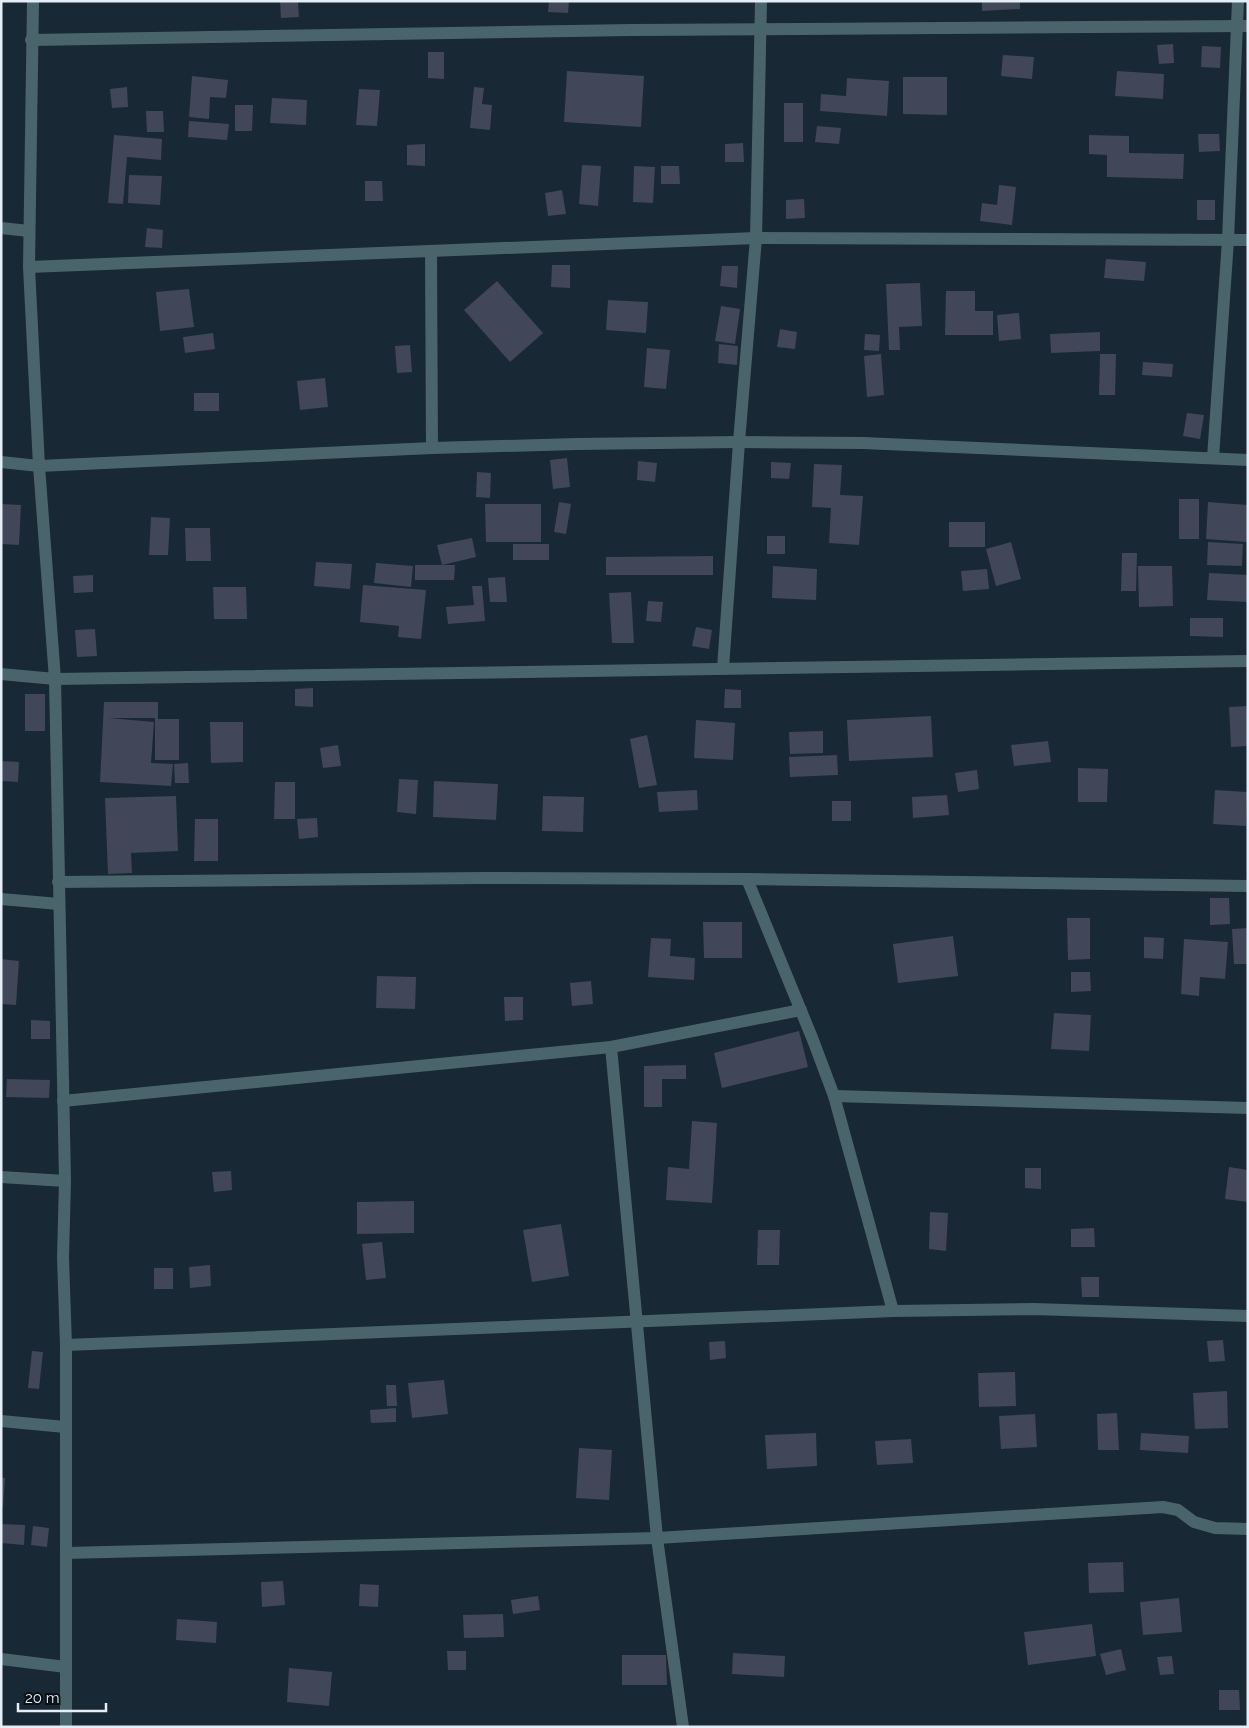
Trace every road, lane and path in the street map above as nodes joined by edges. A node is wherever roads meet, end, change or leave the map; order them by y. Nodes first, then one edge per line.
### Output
1 (33, 1) edge
2 (761, 1) edge
3 (1238, 1) edge
4 (1243, 26) edge
5 (760, 30) junction
6 (31, 40) junction
7 (1, 228) edge
8 (29, 231) junction
9 (756, 238) junction
10 (1228, 240) junction
11 (1248, 240) edge
12 (431, 252) junction
13 (29, 267) junction
14 (739, 442) junction
15 (432, 448) junction
16 (1212, 458) junction
17 (1248, 460) edge
18 (1, 462) edge
19 (39, 466) junction
20 (1248, 661) edge
21 (724, 668) junction
22 (1, 674) edge
23 (55, 679) junction
24 (747, 879) junction
25 (58, 882) junction
26 (1248, 886) edge
27 (1, 899) edge
28 (59, 904) junction
29 (801, 1010) junction
30 (611, 1047) junction
31 (834, 1096) junction
32 (63, 1101) junction
33 (1248, 1108) edge
34 (1, 1176) edge
35 (65, 1181) junction
36 (893, 1311) junction
37 (1248, 1316) edge
38 (638, 1321) junction
39 (66, 1345) junction
40 (1, 1421) edge
41 (65, 1427) junction
42 (1248, 1529) edge
43 (657, 1538) junction
44 (66, 1553) junction
45 (1, 1659) edge
46 (66, 1667) junction
47 (66, 1727) edge
48 (683, 1727) edge

1 - 6 street
2 - 5 street
3 - 4 street
4 - 5 street
4 - 10 street
5 - 6 street
5 - 9 street
6 - 8 street
7 - 8 street
8 - 13 street
9 - 10 street
9 - 12 street
9 - 14 street
10 - 11 street
10 - 16 street
12 - 13 street
12 - 15 street
13 - 19 street
14 - 15 street
14 - 16 street
14 - 21 street
15 - 19 street
16 - 17 street
18 - 19 street
19 - 23 street
20 - 21 street
21 - 23 street
22 - 23 street
23 - 25 street
24 - 25 street
24 - 26 street
24 - 29 street
25 - 28 street
27 - 28 street
28 - 32 street
29 - 30 street
29 - 31 street
30 - 32 street
30 - 38 street
31 - 33 street
31 - 36 street
32 - 35 street
34 - 35 street
35 - 39 street
36 - 37 street
36 - 38 street
38 - 39 street
38 - 43 street
39 - 41 street
40 - 41 street
41 - 44 street
42 - 43 street
43 - 44 street
43 - 48 street
44 - 46 street
45 - 46 street
46 - 47 street

